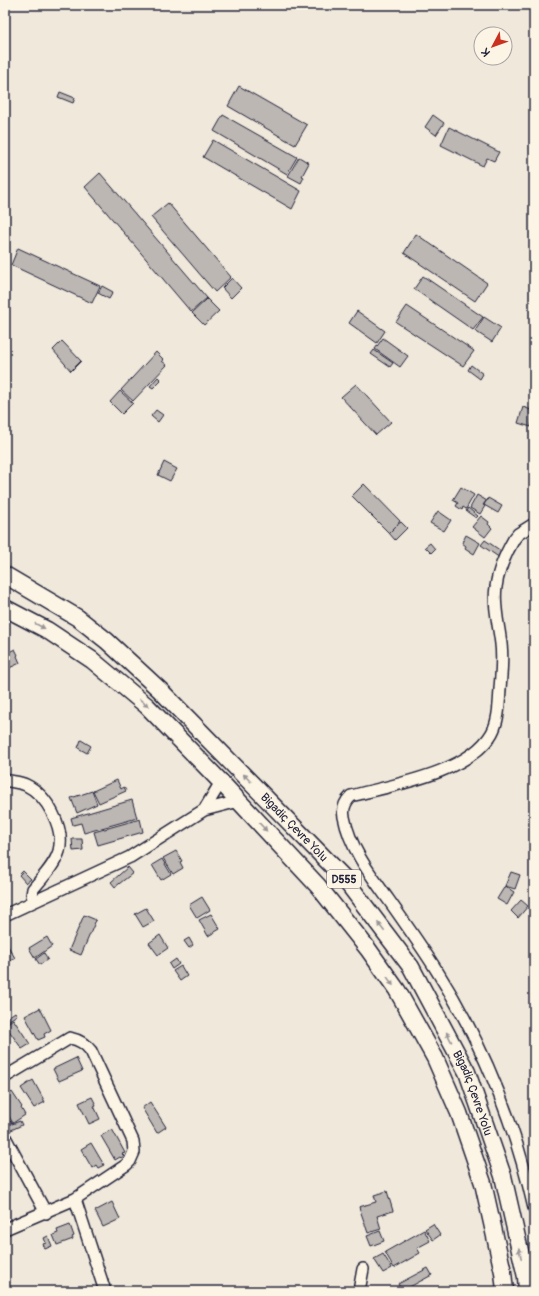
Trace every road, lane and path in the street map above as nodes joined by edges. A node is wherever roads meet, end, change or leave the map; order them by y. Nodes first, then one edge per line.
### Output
1 (534, 524) edge
2 (5, 575) edge
3 (5, 608) edge
4 (5, 780) edge
5 (221, 782) junction
6 (239, 801) junction
7 (204, 810) junction
8 (34, 901) junction
9 (5, 915) edge
10 (6, 1073) edge
11 (5, 1137) edge
12 (75, 1199) junction
13 (534, 1208) edge
14 (46, 1213) junction
15 (5, 1229) edge
16 (363, 1269) dead end
17 (105, 1291) edge
18 (359, 1291) edge
19 (505, 1291) edge
20 (527, 1291) edge

1 - 13 street
20 -> 2 highway, Bigadiç Çevre Yolu / D555
3 -> 5 highway, Bigadiç Çevre Yolu / D555
4 - 8 street
5 - 6 highway, Bigadiç Çevre Yolu / D555
5 - 7 street
6 - 7 street
6 -> 19 highway, Bigadiç Çevre Yolu / D555
7 - 8 street
8 - 9 street
10 - 12 street
11 - 14 street
12 - 14 street
12 - 17 street
14 - 15 street
16 - 18 street

